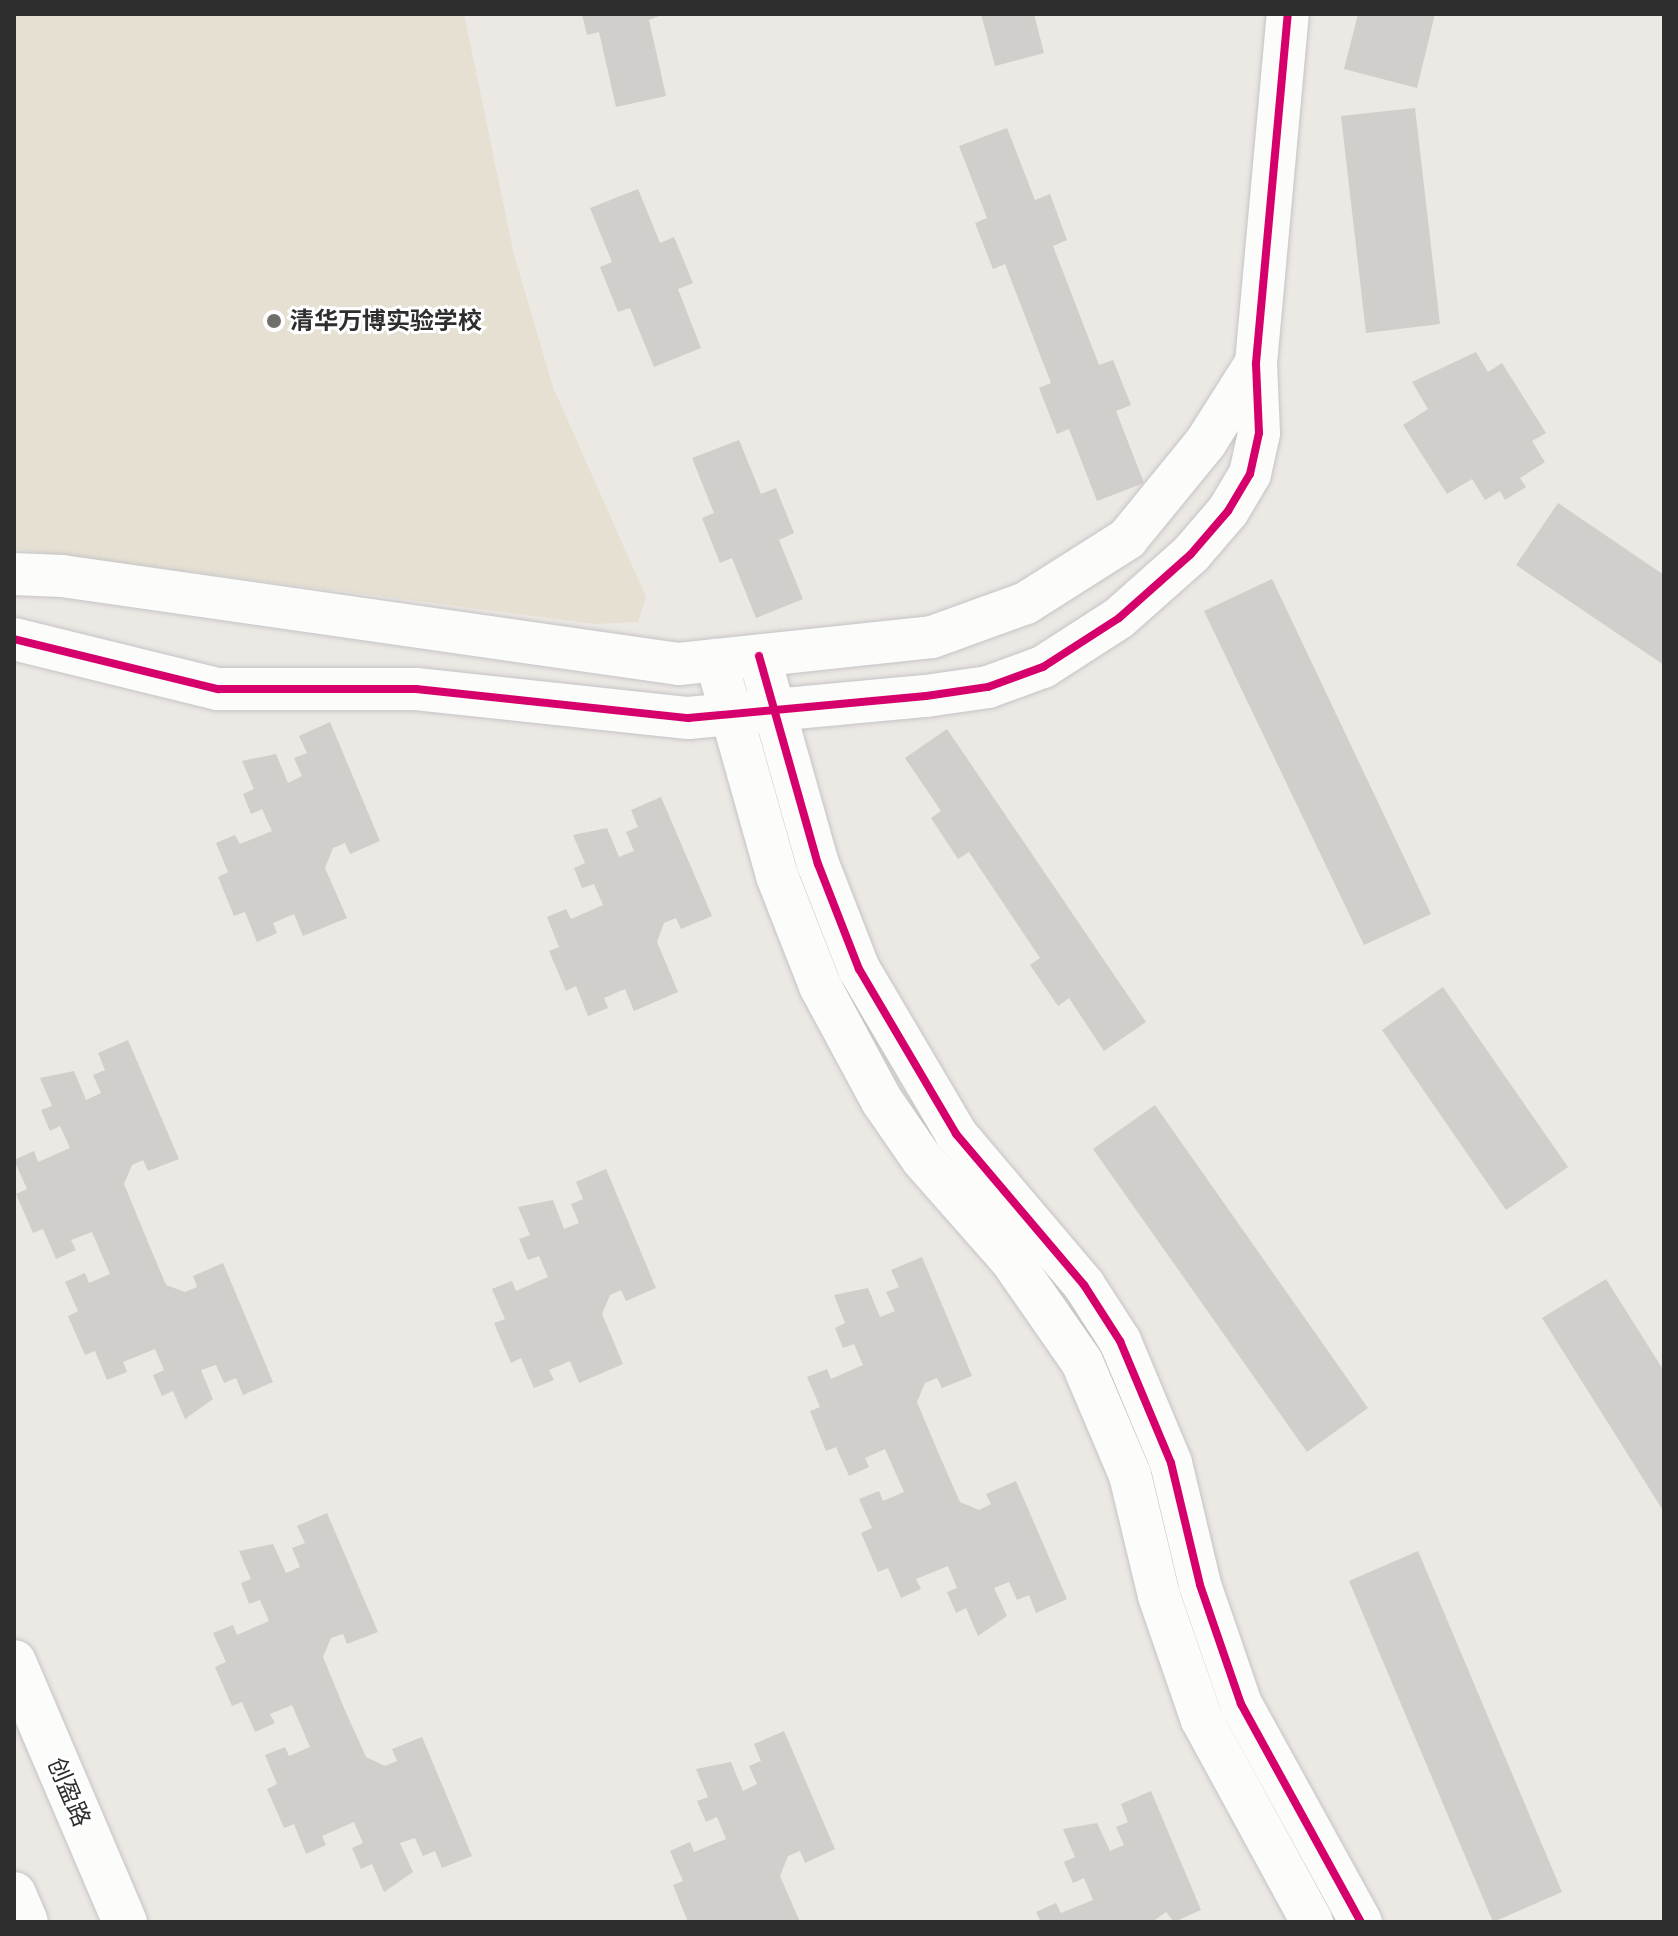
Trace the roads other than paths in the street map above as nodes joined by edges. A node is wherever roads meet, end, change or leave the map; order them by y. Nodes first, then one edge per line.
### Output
1 (1288, 14) edge
2 (1256, 363) junction
3 (14, 574) edge
4 (14, 639) edge
5 (759, 656) junction
6 (716, 660) junction
7 (774, 710) junction
8 (731, 714) junction
9 (14, 1662) edge
10 (14, 1894) edge
11 (26, 1922) edge
12 (125, 1922) edge
13 (1312, 1922) edge
14 (1361, 1922) edge

1 - 2 street
2 - 5 street
2 - 7 street
3 - 6 street
4 - 8 street
5 - 6 street
5 - 7 street
6 - 8 street
7 - 8 street
7 - 14 street
8 - 13 street
9 - 12 street, 创盈路
10 - 11 street

